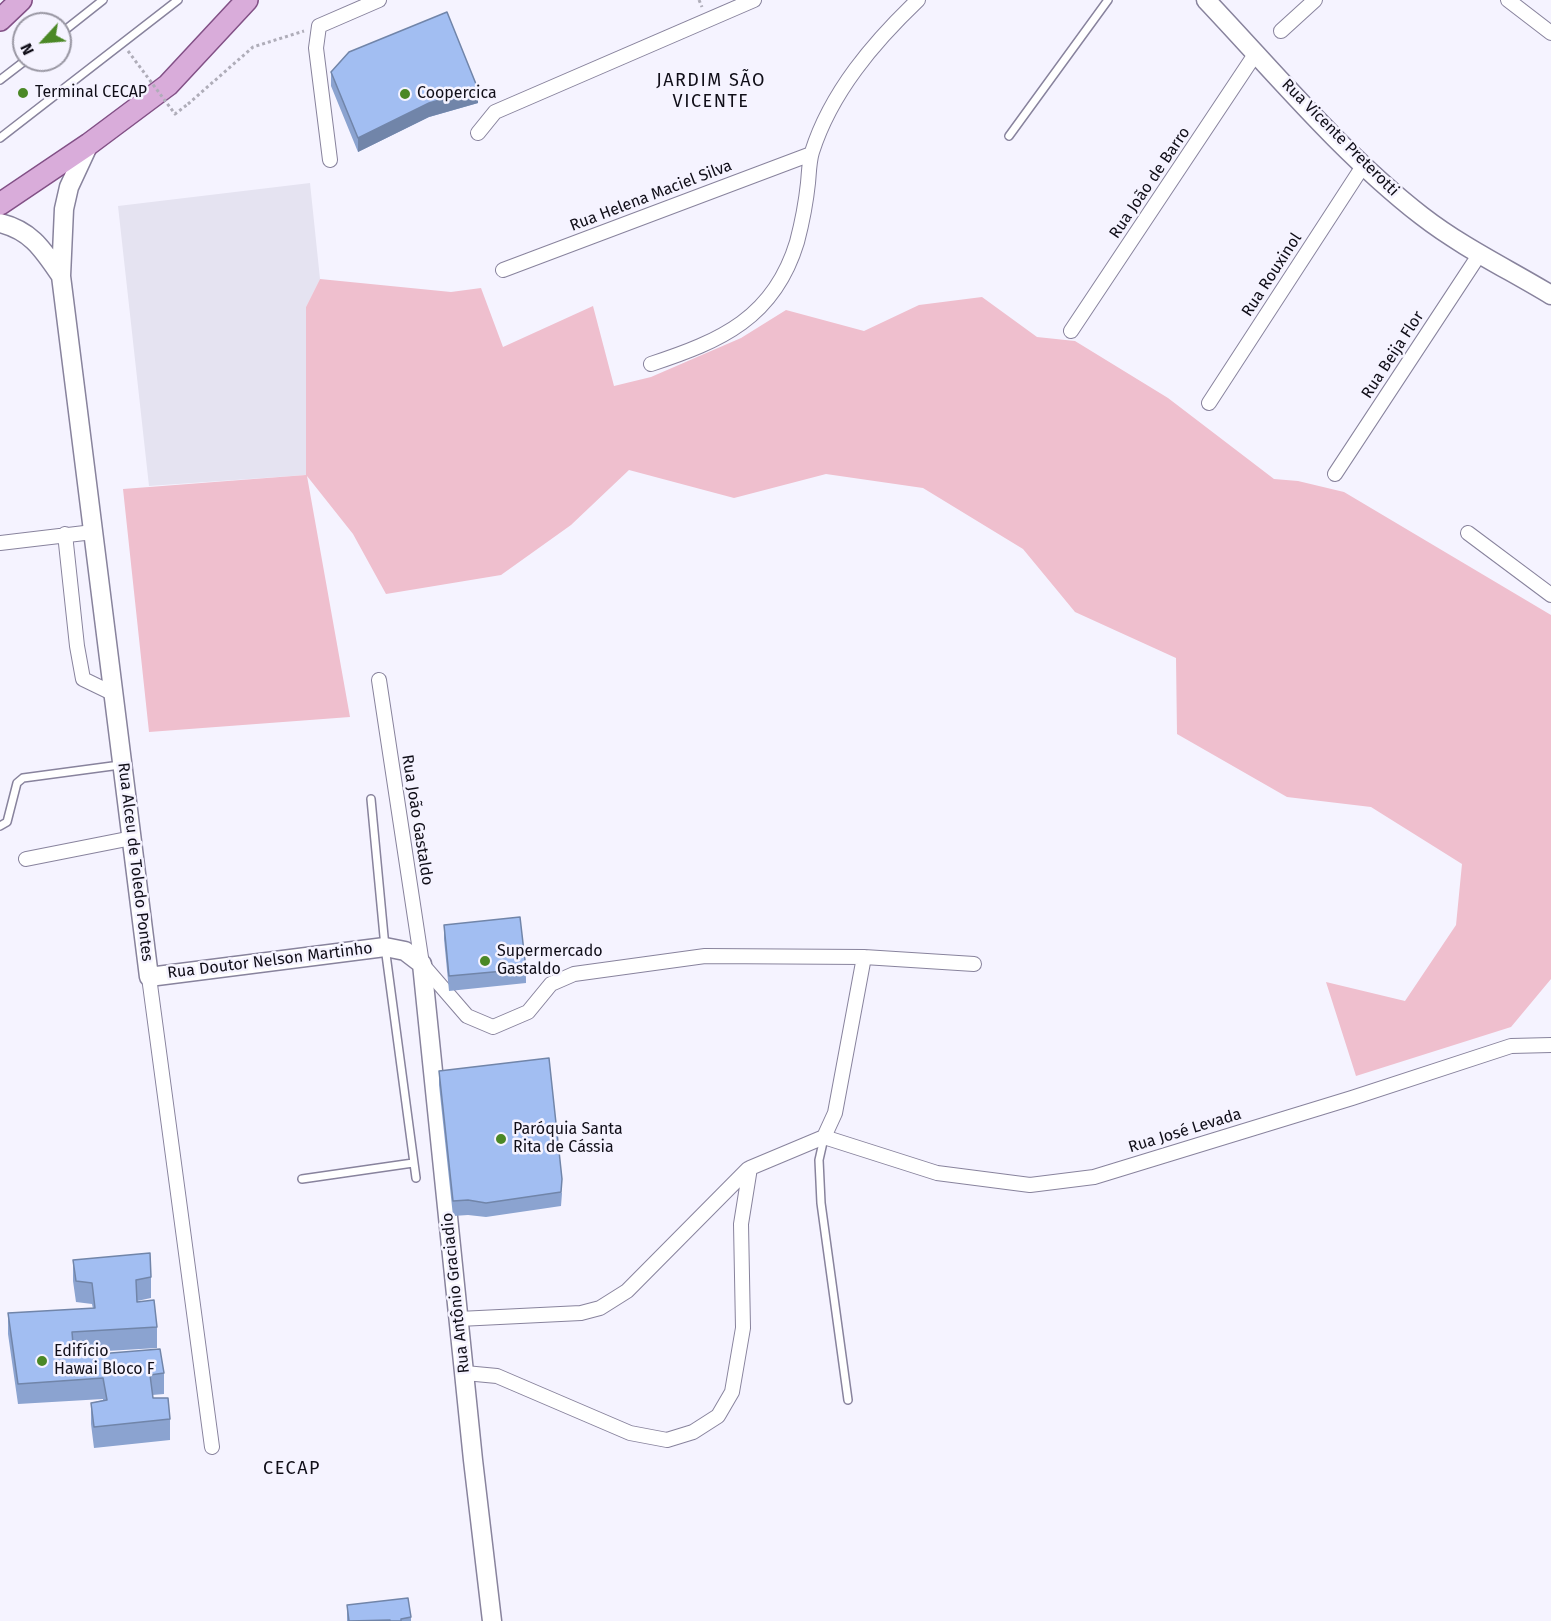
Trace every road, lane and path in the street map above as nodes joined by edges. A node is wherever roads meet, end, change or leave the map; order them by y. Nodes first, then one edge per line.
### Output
1 (21, 0) edge
2 (103, 0) edge
3 (177, 0) edge
4 (247, 0) edge
5 (379, 0) edge
6 (754, 0) edge
7 (918, 0) edge
8 (1108, 0) edge
9 (1206, 0) edge
10 (1315, 0) edge
11 (1508, 0) edge
12 (0, 20) edge
13 (72, 25) edge
14 (319, 26) junction
15 (1281, 31) dead end
16 (1551, 33) edge
17 (128, 51) dead end
18 (1256, 53) junction
19 (12, 71) edge
20 (0, 81) edge
21 (478, 133) dead end
22 (1009, 136) dead end
23 (0, 138) edge
24 (89, 144) junction
25 (811, 154) junction
26 (330, 160) dead end
27 (1363, 166) junction
28 (0, 204) edge
29 (0, 223) edge
30 (1479, 255) junction
31 (502, 270) dead end
32 (61, 276) junction
33 (1551, 295) edge
34 (1071, 331) dead end
35 (651, 364) dead end
36 (1209, 403) dead end
37 (1335, 474) dead end
38 (93, 532) junction
39 (1468, 533) dead end
40 (65, 534) junction
41 (0, 543) edge
42 (1551, 595) edge
43 (379, 680) dead end
44 (114, 694) junction
45 (123, 765) junction
46 (371, 799) dead end
47 (0, 826) edge
48 (132, 838) junction
49 (26, 859) dead end
50 (385, 947) junction
51 (864, 957) junction
52 (422, 964) junction
53 (974, 964) dead end
54 (149, 976) junction
55 (1549, 1042) edge
56 (824, 1137) junction
57 (413, 1163) junction
58 (750, 1168) junction
59 (416, 1178) dead end
60 (302, 1179) dead end
61 (459, 1319) junction
62 (465, 1373) junction
63 (848, 1400) dead end
64 (212, 1447) dead end
65 (492, 1621) edge

1 - 12 main road
2 - 13 lane
3 - 23 lane
4 - 24 main road
5 - 14 street
6 - 21 street
7 - 25 street
8 - 22 lane
9 - 18 main road, Rua Vicente Preterotti
10 - 15 street
11 - 16 street
14 - 17 path, bridge
14 - 26 street
18 - 27 main road, Rua Vicente Preterotti
18 - 34 street, Rua João de Barro
19 - 20 lane
24 - 28 main road
24 - 32 main road, Rua Alceu de Toledo Pontes
25 - 31 street, Rua Helena Maciel Silva
25 - 35 street
27 - 30 main road, Rua Vicente Preterotti
27 - 36 street, Rua Rouxinol
29 - 32 main road
30 - 33 main road, Rua Vicente Preterotti
30 - 37 street, Rua Beija Flor
32 - 38 main road, Rua Alceu de Toledo Pontes
38 - 40 street
38 - 44 main road, Rua Alceu de Toledo Pontes
39 - 42 street
40 - 41 street
40 - 44 street
43 - 52 street, Rua João Gastaldo
44 - 45 main road, Rua Alceu de Toledo Pontes
45 - 47 lane
45 - 48 main road, Rua Alceu de Toledo Pontes
46 - 50 lane
48 - 49 street
48 - 54 main road, Rua Alceu de Toledo Pontes
50 - 52 main road, Rua Doutor Nelson Martinho
50 - 54 main road, Rua Doutor Nelson Martinho
50 - 57 lane
51 - 52 street
51 - 53 street
51 - 56 street
52 - 61 main road, Rua Antônio Graciadio
54 - 64 street, Rua Alceu de Toledo Pontes
55 - 56 street, Rua José Levada
56 - 58 street
56 - 63 lane
57 - 59 lane
57 - 60 lane
58 - 61 street
58 - 62 street
61 - 62 main road, Rua Antônio Graciadio
62 - 65 main road, Rua Antônio Graciadio

